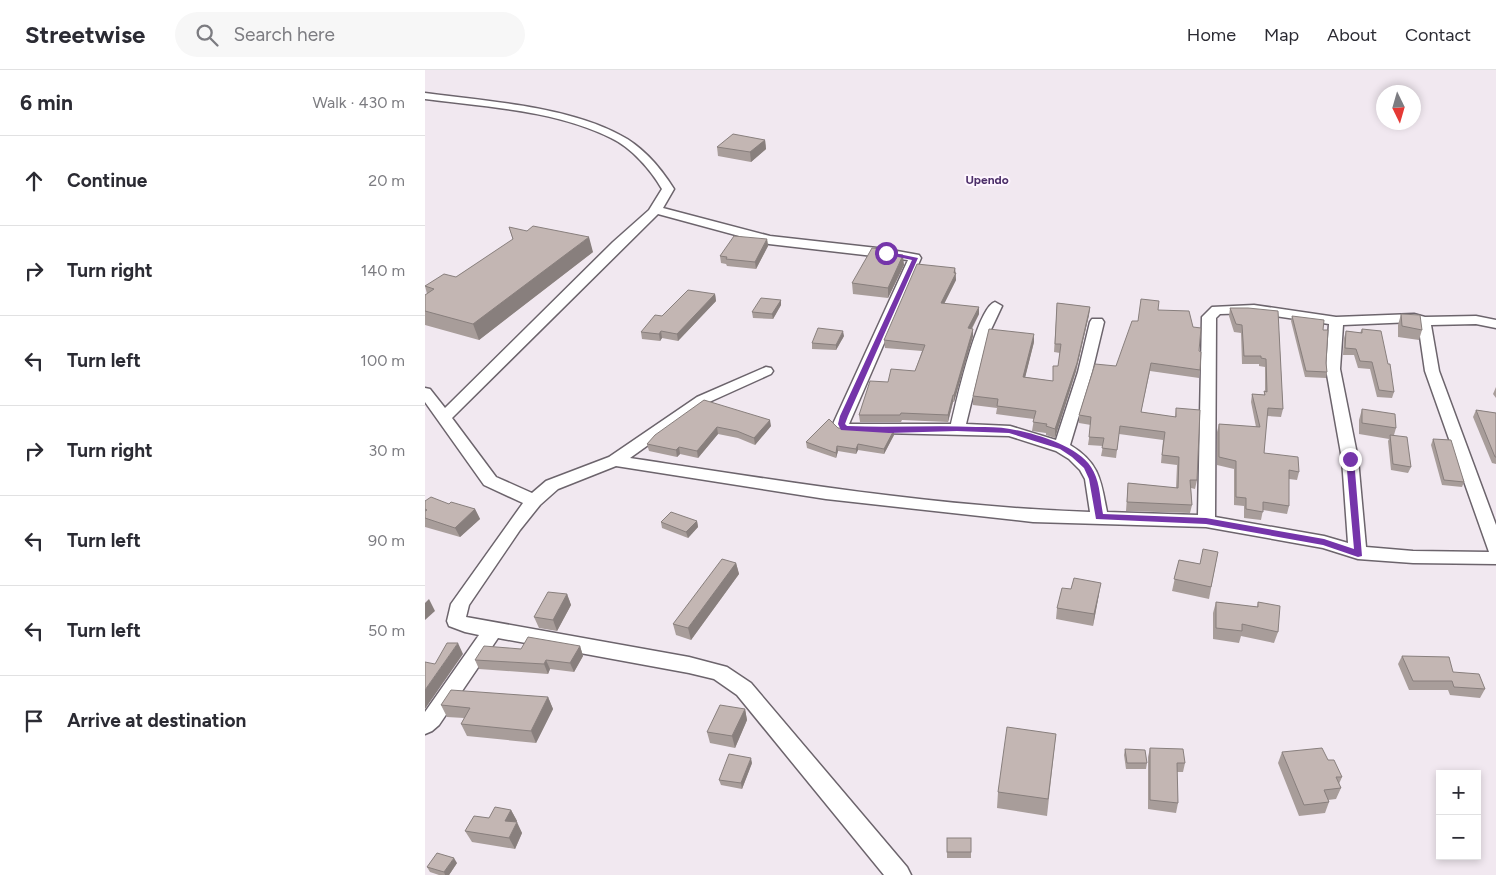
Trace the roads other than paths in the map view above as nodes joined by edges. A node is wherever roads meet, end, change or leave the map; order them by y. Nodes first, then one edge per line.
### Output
1 (425, 96) edge
2 (654, 210) junction
3 (995, 306) dead end
4 (1335, 320) junction
5 (1424, 321) junction
6 (1097, 322) dead end
7 (1496, 324) edge
8 (766, 371) dead end
9 (425, 392) edge
10 (444, 418) junction
11 (957, 429) junction
12 (1063, 447) junction
13 (615, 461) junction
14 (533, 501) junction
15 (1099, 517) junction
16 (1206, 521) junction
17 (1496, 549) edge
18 (1358, 553) junction
19 (1496, 558) edge
20 (494, 629) junction
21 (425, 724) edge
22 (899, 875) edge

1 - 2 street
2 - 10 street
2 - 11 street
3 - 11 street
4 - 5 street
4 - 16 street
4 - 18 street
5 - 7 street
5 - 17 street
6 - 12 street
8 - 13 street
9 - 10 street
10 - 14 street
11 - 12 street
12 - 15 street
13 - 14 street
13 - 15 street
14 - 20 street
15 - 16 street
16 - 18 street
18 - 19 street
20 - 21 street
20 - 22 street

